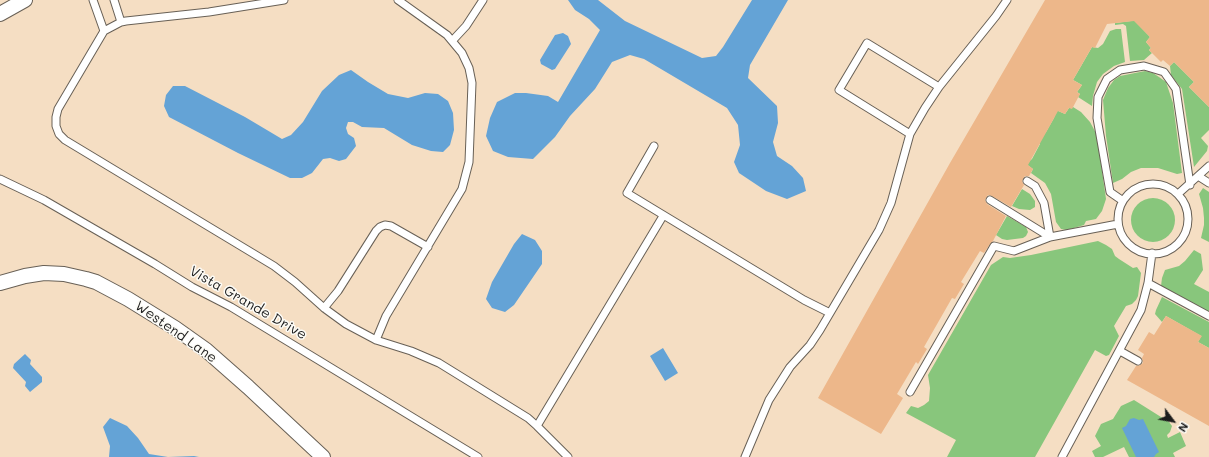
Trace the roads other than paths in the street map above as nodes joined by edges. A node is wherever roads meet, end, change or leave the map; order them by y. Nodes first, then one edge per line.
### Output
1 (25, 0) edge
2 (93, 0) edge
3 (114, 0) edge
4 (284, 0) edge
5 (398, 0) edge
6 (483, 0) edge
7 (1007, 0) edge
8 (0, 14) edge
9 (121, 22) junction
10 (104, 31) junction
11 (453, 40) junction
12 (939, 87) junction
13 (910, 134) junction
14 (654, 146) dead end
15 (1209, 166) edge
16 (1198, 176) junction
17 (0, 179) edge
18 (1027, 181) dead end
19 (1209, 183) edge
20 (1190, 185) junction
21 (1178, 194) junction
22 (990, 200) dead end
23 (1123, 201) junction
24 (663, 216) junction
25 (1118, 224) junction
26 (1050, 237) junction
27 (428, 247) junction
28 (1152, 253) junction
29 (0, 283) edge
30 (1148, 283) junction
31 (324, 308) junction
32 (830, 313) junction
33 (1209, 316) edge
34 (376, 340) junction
35 (1120, 351) junction
36 (1138, 361) dead end
37 (910, 392) dead end
38 (538, 426) junction
39 (323, 457) edge
40 (478, 457) edge
41 (568, 457) edge
42 (745, 457) edge
43 (1062, 457) edge

1 - 8 street
2 - 10 lane
3 - 9 lane
4 - 9 lane
5 - 11 lane
6 - 11 lane
7 - 12 lane
9 - 10 lane
10 - 31 lane
11 - 27 lane
12 - 13 lane
12 - 13 lane
13 - 32 lane
14 - 24 lane
15 - 16 lane
16 - 19 lane
16 - 20 lane
17 - 40 lane, Vista Grande Drive
18 - 26 lane
20 - 21 lane
20 - 23 lane
21 - 23 lane
21 - 28 lane
22 - 26 lane
23 - 25 lane
24 - 32 lane
24 - 38 lane
25 - 26 lane
25 - 28 lane
26 - 37 lane
27 - 31 lane
27 - 34 lane
28 - 30 lane
29 - 39 street, Westend Lane
30 - 33 lane
30 - 35 lane
31 - 34 lane
32 - 42 lane
34 - 38 lane
35 - 36 lane
35 - 43 lane
38 - 41 lane

